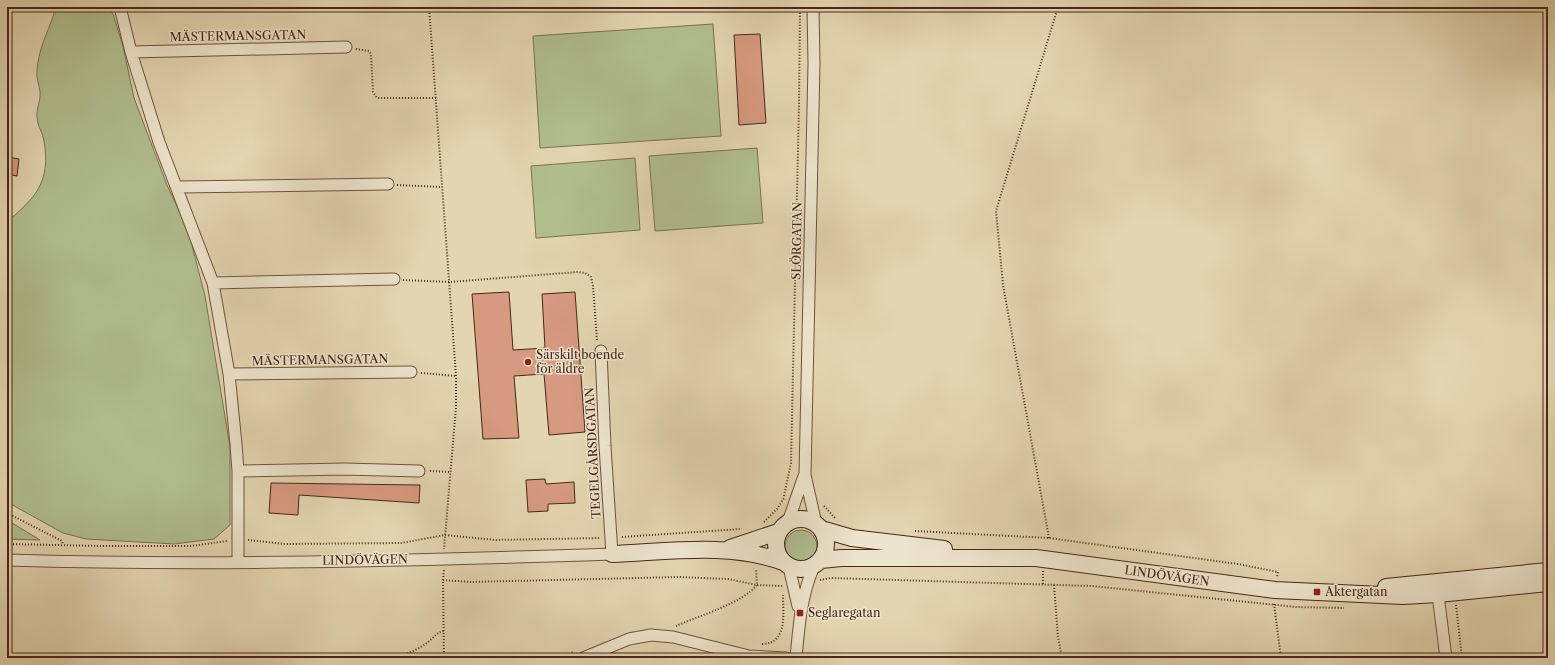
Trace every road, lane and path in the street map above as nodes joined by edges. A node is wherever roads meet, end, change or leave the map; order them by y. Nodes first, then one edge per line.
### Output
1 (120, 7) edge
2 (429, 7) edge
3 (800, 7) edge
4 (813, 7) edge
5 (1058, 7) edge
6 (346, 47) joint
7 (131, 52) junction
8 (436, 98) junction
9 (388, 184) joint
10 (178, 187) junction
11 (442, 187) junction
12 (394, 279) joint
13 (450, 282) junction
14 (213, 283) junction
15 (602, 351) joint
16 (411, 372) joint
17 (229, 374) junction
18 (456, 376) junction
19 (238, 471) junction
20 (419, 471) joint
21 (450, 472) junction
22 (804, 475) junction
23 (784, 498) dead end
24 (7, 513) edge
25 (819, 526) junction
26 (783, 527) junction
27 (1049, 538) dead end
28 (63, 545) dead end
29 (723, 550) junction
30 (612, 554) junction
31 (755, 554) junction
32 (1005, 557) junction
33 (444, 558) junction
34 (7, 560) edge
35 (238, 562) junction
36 (818, 563) junction
37 (786, 565) junction
38 (1548, 571) edge
39 (443, 580) junction
40 (1548, 583) edge
41 (756, 585) junction
42 (1054, 585) junction
43 (800, 587) junction
44 (1438, 594) junction
45 (1463, 603) dead end
46 (1456, 604) junction
47 (1349, 608) dead end
48 (445, 630) junction
49 (660, 636) junction
50 (393, 658) edge
51 (444, 658) edge
52 (583, 658) edge
53 (786, 658) edge
54 (796, 658) edge
55 (1062, 658) edge
56 (1446, 658) edge
57 (1462, 658) edge

1 - 7 street
2 - 8 path
3 - 23 path
4 - 22 street, SLÖRGATAN
5 - 27 path
6 - 7 street, MÄSTERMANSGATAN
6 - 8 path
7 - 10 street
8 - 11 path
9 - 10 street
9 - 11 path
10 - 14 street
11 - 13 path
12 - 13 path
12 - 14 street
13 - 15 path
13 - 18 path
14 - 17 street
15 - 30 street, TEGELGÅRSDGATAN
16 - 17 street, MÄSTERMANSGATAN
16 - 18 path
17 - 19 street
18 - 21 path
19 - 20 street
19 - 35 street
20 - 21 path
21 - 33 path
22 - 25 street, SLÖRGATAN
22 - 26 street, SLÖRGATAN
24 - 28 path
25 - 26 main road
25 - 32 main road, LINDÖVÄGEN
25 - 36 main road
26 - 29 main road, LINDÖVÄGEN
26 - 37 main road
29 - 30 main road, LINDÖVÄGEN
29 - 31 main road, LINDÖVÄGEN
30 - 33 street, LINDÖVÄGEN
31 - 37 main road, LINDÖVÄGEN
31 - 41 path
32 - 36 main road, LINDÖVÄGEN
32 - 44 main road, LINDÖVÄGEN
33 - 35 street, LINDÖVÄGEN
33 - 39 path
34 - 35 street, LINDÖVÄGEN
36 - 37 main road
36 - 43 street
37 - 43 street
38 - 44 main road, LINDÖVÄGEN
39 - 41 path
39 - 48 path
40 - 44 main road, LINDÖVÄGEN
41 - 43 path
41 - 49 path
42 - 43 path
42 - 47 path
42 - 55 path
43 - 54 street
44 - 46 path
44 - 56 street
45 - 46 path
46 - 57 path
48 - 50 path
48 - 51 path
49 - 52 street
49 - 53 street

